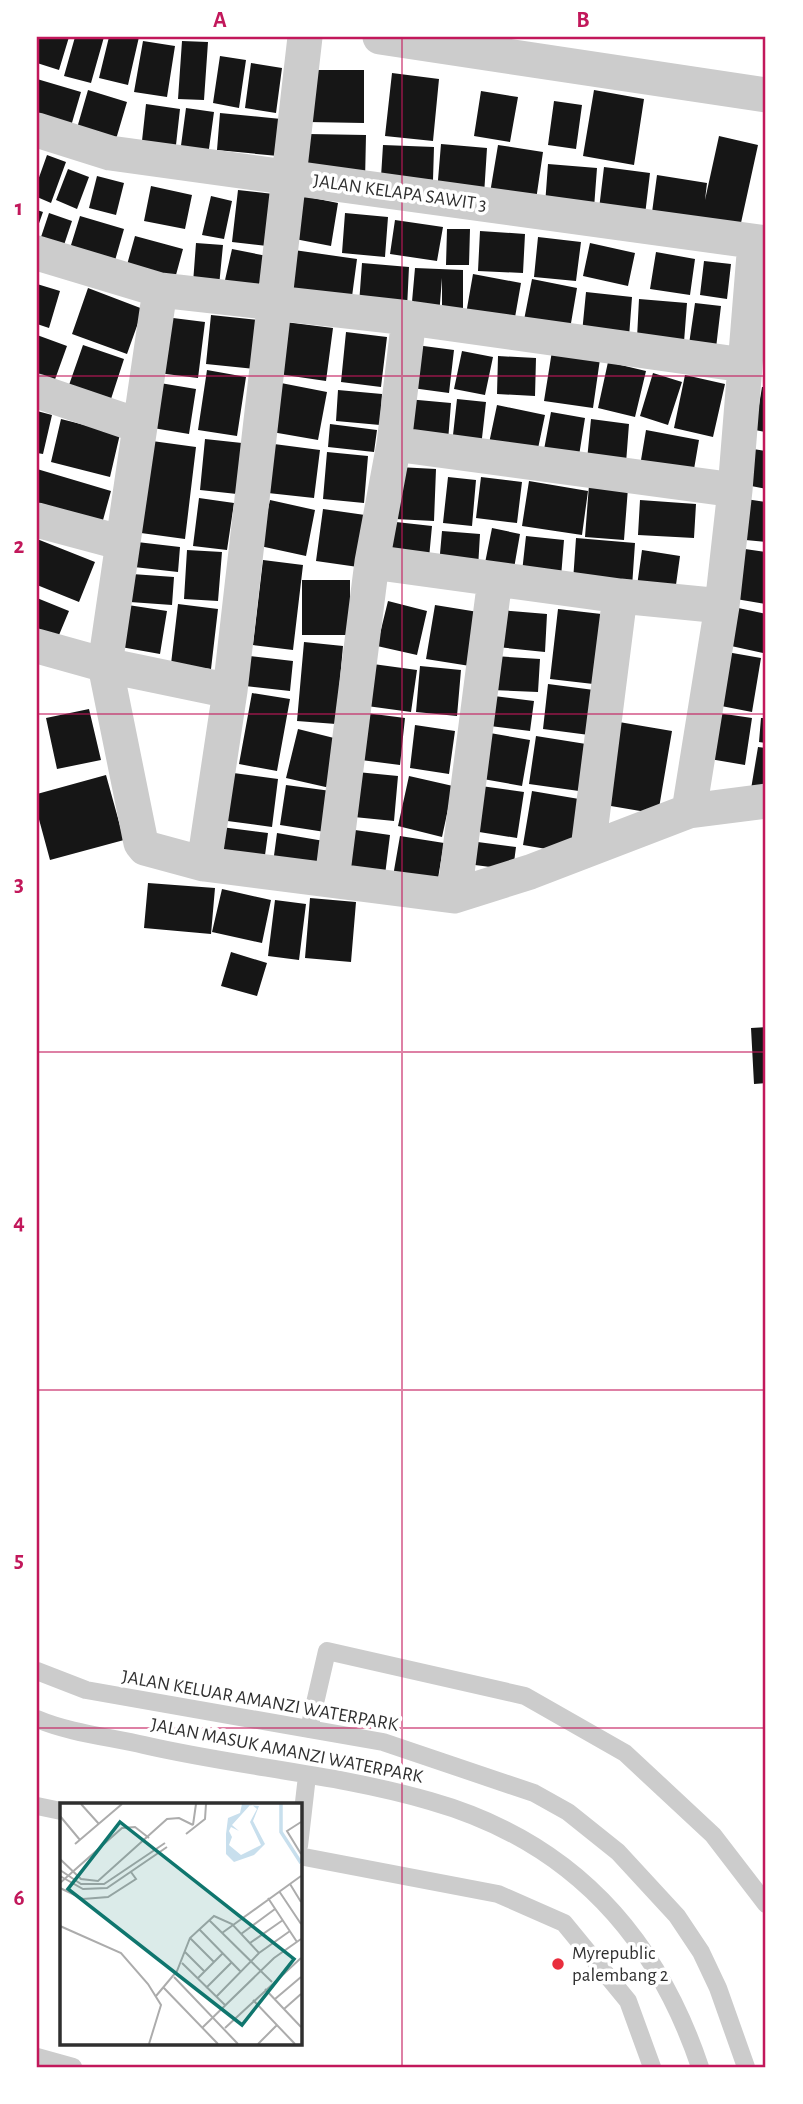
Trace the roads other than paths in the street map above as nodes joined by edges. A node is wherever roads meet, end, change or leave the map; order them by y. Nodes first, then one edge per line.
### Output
1 (305, 37) edge
2 (392, 38) edge
3 (553, 50) edge
4 (766, 95) edge
5 (37, 130) edge
6 (290, 178) junction
7 (761, 243) edge
8 (37, 253) edge
9 (159, 290) junction
10 (276, 304) junction
11 (409, 318) junction
12 (744, 365) junction
13 (37, 391) edge
14 (140, 426) junction
15 (394, 444) junction
16 (735, 490) junction
17 (37, 520) edge
18 (123, 543) junction
19 (372, 562) junction
20 (495, 579) junction
21 (620, 596) junction
22 (722, 606) junction
23 (37, 646) edge
24 (105, 665) junction
25 (230, 691) junction
26 (766, 801) edge
27 (689, 811) junction
28 (588, 849) junction
29 (204, 864) junction
30 (332, 880) junction
31 (454, 896) junction
32 (37, 1671) edge
33 (37, 1719) edge
34 (309, 1729) junction
35 (307, 1776) junction
36 (37, 1806) edge
37 (60, 1811) edge
38 (301, 1828) edge
39 (301, 1856) edge
40 (766, 1904) edge
41 (37, 2057) edge
42 (73, 2067) edge
43 (652, 2067) edge
44 (699, 2067) edge
45 (746, 2067) edge

1 - 6 street
2 - 3 street
3 - 4 street
5 - 6 street, JALAN KELAPA SAWIT 3
6 - 7 street, JALAN KELAPA SAWIT 3
6 - 10 street
7 - 12 street
8 - 9 street
9 - 10 street
9 - 14 street
10 - 11 street
10 - 25 street
11 - 12 street
11 - 15 street
12 - 16 street
13 - 14 street
14 - 18 street
15 - 16 street
15 - 19 street
16 - 22 street
17 - 18 street
18 - 24 street
19 - 20 street
19 - 30 street
20 - 21 street
20 - 31 street
21 - 22 street
21 - 28 street
22 - 27 street
23 - 24 street
24 - 25 street
24 - 29 street
25 - 29 street
26 - 27 street
27 - 28 street
28 - 31 street
29 - 30 street
30 - 31 street
32 - 34 lane, JALAN KELUAR AMANZI WATERPARK
33 - 35 lane, JALAN MASUK AMANZI WATERPARK
34 - 40 lane
34 - 45 lane, JALAN KELUAR AMANZI WATERPARK
35 - 38 lane
35 - 44 lane, JALAN MASUK AMANZI WATERPARK
36 - 37 lane
39 - 43 lane
41 - 42 lane

